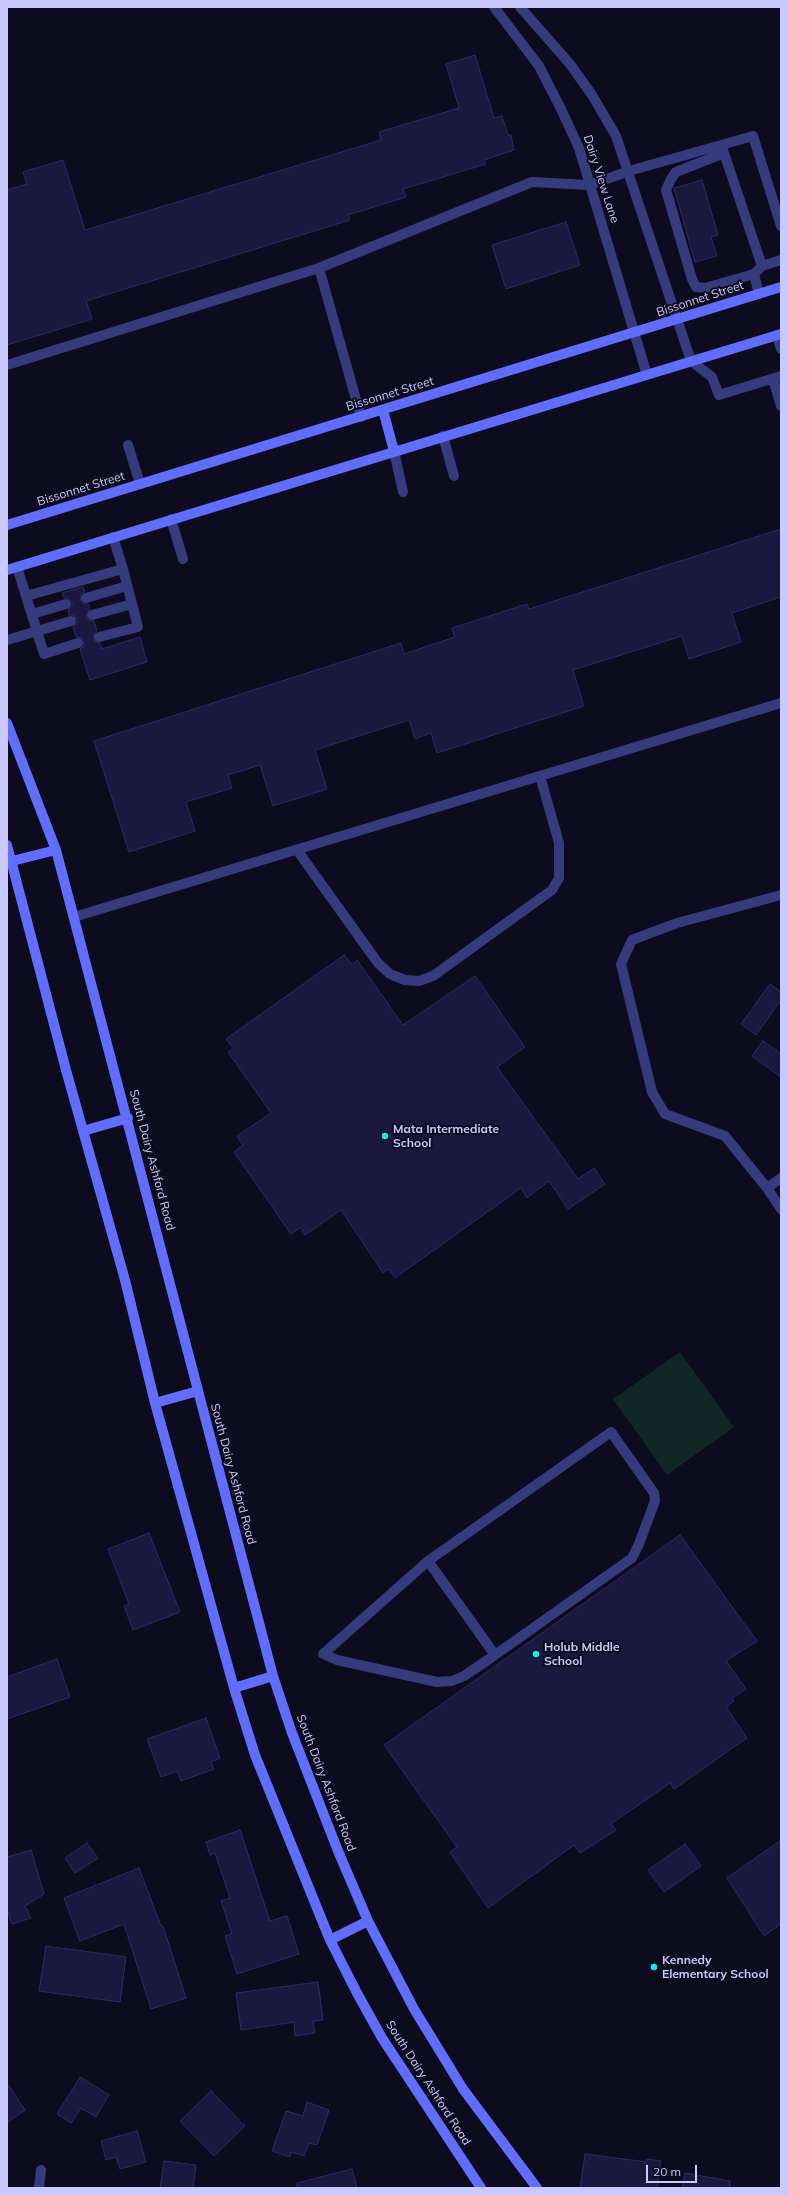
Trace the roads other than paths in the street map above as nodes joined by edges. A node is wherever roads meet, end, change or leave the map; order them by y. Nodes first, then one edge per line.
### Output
1 (494, 7) edge
2 (520, 7) edge
3 (723, 149) junction
4 (629, 171) junction
5 (590, 185) junction
6 (781, 226) edge
7 (781, 260) edge
8 (762, 266) junction
9 (319, 268) junction
10 (754, 274) junction
11 (781, 287) edge
12 (759, 294) junction
13 (677, 320) junction
14 (634, 334) junction
15 (779, 334) edge
16 (781, 349) edge
17 (691, 361) junction
18 (7, 365) edge
19 (647, 375) junction
20 (777, 378) edge
21 (781, 406) edge
22 (384, 410) junction
23 (361, 417) junction
24 (443, 436) junction
25 (128, 445) dead end
26 (394, 451) junction
27 (454, 476) dead end
28 (140, 484) junction
29 (403, 492) dead end
30 (171, 519) junction
31 (7, 526) edge
32 (113, 537) junction
33 (183, 559) dead end
34 (12, 568) edge
35 (123, 569) junction
36 (128, 586) junction
37 (26, 596) junction
38 (86, 598) dead end
39 (66, 604) dead end
40 (132, 604) junction
41 (32, 614) junction
42 (92, 615) dead end
43 (71, 621) dead end
44 (37, 631) junction
45 (99, 637) dead end
46 (7, 640) edge
47 (78, 643) dead end
48 (781, 703) edge
49 (7, 723) edge
50 (540, 776) junction
51 (7, 844) edge
52 (56, 850) junction
53 (296, 850) junction
54 (12, 861) junction
55 (781, 895) edge
56 (74, 917) junction
57 (128, 1118) junction
58 (83, 1131) junction
59 (781, 1178) edge
60 (767, 1188) junction
61 (781, 1209) edge
62 (198, 1391) junction
63 (155, 1403) junction
64 (428, 1561) junction
65 (495, 1655) junction
66 (273, 1676) junction
67 (234, 1688) junction
68 (368, 1921) junction
69 (330, 1940) junction
70 (41, 2170) dead end
71 (39, 2188) edge
72 (481, 2188) edge
73 (537, 2188) edge

1 - 5 street, Dairy View Lane
2 - 4 street, Dairy View Lane
3 - 4 street
3 - 6 street
3 - 8 street
3 - 10 street
4 - 5 street
4 - 13 street, Dairy View Lane
5 - 9 street
5 - 14 street, Dairy View Lane
7 - 8 street
8 - 10 street
9 - 18 street
9 - 23 street
10 - 12 street
11 - 12 main road, Bissonnet Street
12 - 13 main road, Bissonnet Street
13 - 14 main road, Bissonnet Street
13 - 17 street, Dairy View Lane
14 - 19 street, Dairy View Lane
14 - 22 main road, Bissonnet Street
15 - 16 street
15 - 17 main road
17 - 19 main road
17 - 20 street
19 - 24 main road
20 - 21 street
22 - 23 main road, Bissonnet Street
22 - 26 main road
23 - 28 main road, Bissonnet Street
24 - 26 main road
24 - 27 street
25 - 28 street
26 - 29 street
26 - 30 main road
28 - 31 main road, Bissonnet Street
30 - 32 main road
30 - 33 street
32 - 34 main road
32 - 35 street
34 - 37 street
35 - 36 street
35 - 37 street
36 - 38 street
36 - 40 street
37 - 41 street
39 - 41 street
40 - 42 street
40 - 45 street
41 - 44 street
43 - 44 street
44 - 46 street
44 - 47 street
48 - 50 street
49 - 52 main road, South Dairy Ashford Road
50 - 53 street
50 - 53 street
51 - 54 main road, South Dairy Ashford Road
52 - 54 main road
52 - 56 main road, South Dairy Ashford Road
53 - 56 street
54 - 58 main road, South Dairy Ashford Road
55 - 60 street
56 - 57 main road, South Dairy Ashford Road
57 - 58 main road
57 - 62 main road, South Dairy Ashford Road
58 - 63 main road, South Dairy Ashford Road
59 - 60 street
60 - 61 street
62 - 63 main road
62 - 66 main road, South Dairy Ashford Road
63 - 67 main road, South Dairy Ashford Road
64 - 65 street
64 - 65 street
64 - 65 street
66 - 67 main road
66 - 68 main road, South Dairy Ashford Road
67 - 69 main road, South Dairy Ashford Road
68 - 69 main road
68 - 73 main road, South Dairy Ashford Road
69 - 72 main road, South Dairy Ashford Road
70 - 71 street

